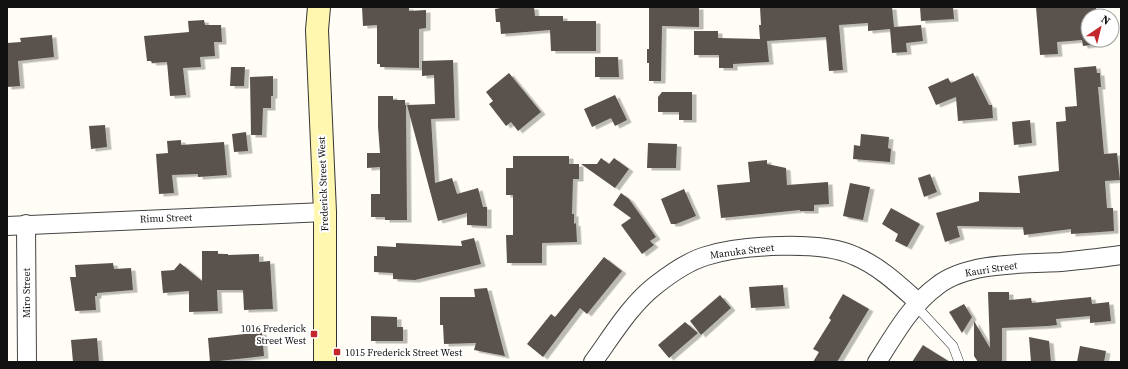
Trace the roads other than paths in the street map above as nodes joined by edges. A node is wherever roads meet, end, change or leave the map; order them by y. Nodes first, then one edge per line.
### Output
1 (318, 7) edge
2 (325, 212) junction
3 (26, 224) junction
4 (7, 226) edge
5 (1121, 255) edge
6 (917, 304) junction
7 (27, 362) edge
8 (325, 362) edge
9 (593, 362) edge
10 (877, 362) edge
11 (959, 362) edge

1 - 2 main road, Frederick Street West
2 - 3 street, Rimu Street
2 - 8 main road, Frederick Street West
3 - 4 street, Rimu Street
3 - 7 street, Miro Street
5 - 6 street, Kauri Street
6 - 9 street, Manuka Street
6 - 10 street, Kauri Street
6 - 11 lane

